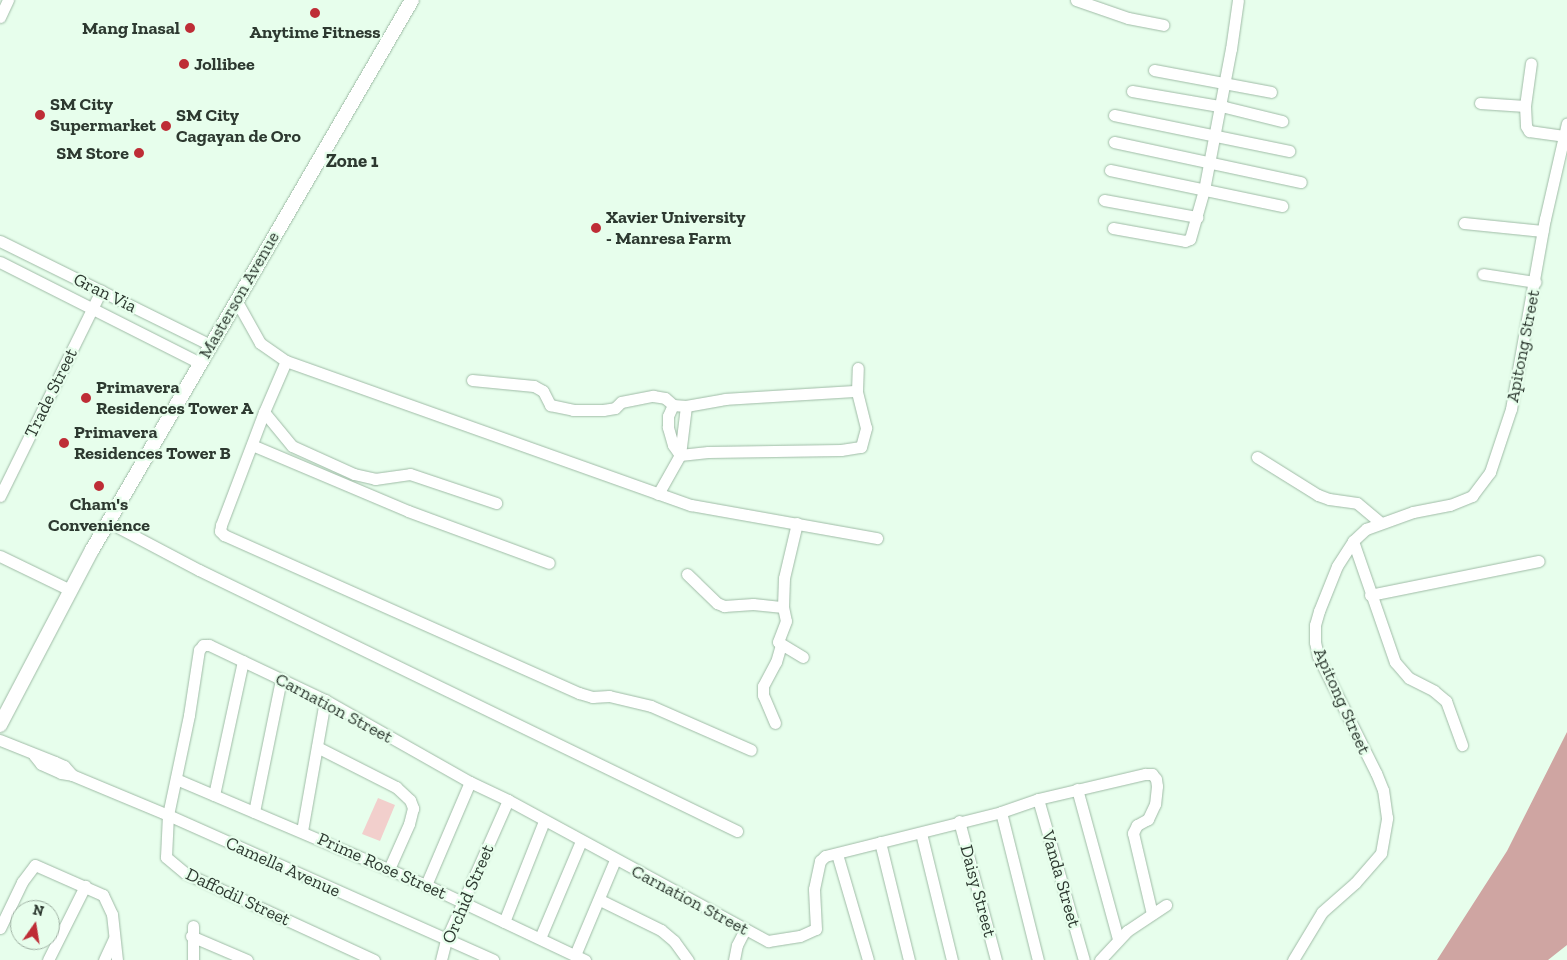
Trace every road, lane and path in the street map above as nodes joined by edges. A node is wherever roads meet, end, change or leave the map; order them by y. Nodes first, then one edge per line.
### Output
1 (8, 0) edge
2 (412, 0) edge
3 (1076, 0) edge
4 (1238, 0) edge
5 (1100, 3) edge
6 (0, 17) edge
7 (1163, 25) dead end
8 (1532, 63) dead end
9 (1154, 70) dead end
10 (1224, 82) junction
11 (1132, 91) dead end
12 (1271, 92) dead end
13 (1480, 103) dead end
14 (1219, 106) junction
15 (1525, 106) junction
16 (1114, 115) dead end
17 (1282, 121) dead end
18 (1567, 123) edge
19 (1214, 135) junction
20 (1564, 136) junction
21 (1114, 142) dead end
22 (1289, 150) dead end
23 (1208, 162) junction
24 (1110, 170) dead end
25 (1301, 182) dead end
26 (1204, 190) junction
27 (1104, 200) dead end
28 (1282, 206) dead end
29 (1197, 217) junction
30 (1464, 223) dead end
31 (1113, 228) dead end
32 (1543, 231) junction
33 (5, 243) edge
34 (0, 263) edge
35 (1483, 274) dead end
36 (1536, 282) junction
37 (101, 291) junction
38 (236, 300) junction
39 (92, 309) junction
40 (210, 345) junction
41 (286, 361) junction
42 (200, 362) junction
43 (858, 368) dead end
44 (472, 380) dead end
45 (857, 392) junction
46 (673, 405) junction
47 (686, 406) junction
48 (264, 412) junction
49 (252, 445) junction
50 (680, 455) junction
51 (1257, 457) dead end
52 (658, 494) junction
53 (0, 496) edge
54 (496, 503) dead end
55 (108, 522) junction
56 (1380, 522) junction
57 (797, 523) junction
58 (877, 538) dead end
59 (1353, 541) junction
60 (0, 556) edge
61 (1539, 561) dead end
62 (549, 563) dead end
63 (687, 574) dead end
64 (70, 590) junction
65 (1370, 595) junction
66 (783, 607) junction
67 (202, 645) joint
68 (781, 645) junction
69 (803, 657) dead end
70 (243, 661) junction
71 (281, 679) junction
72 (325, 700) junction
73 (774, 723) dead end
74 (0, 725) edge
75 (0, 740) edge
76 (1462, 745) dead end
77 (317, 747) junction
78 (751, 750) dead end
79 (176, 779) junction
80 (470, 782) junction
81 (1078, 789) junction
82 (214, 795) junction
83 (1038, 799) junction
84 (508, 800) junction
85 (254, 812) junction
86 (1001, 812) junction
87 (168, 816) junction
88 (544, 821) junction
89 (959, 821) junction
90 (737, 831) dead end
91 (302, 832) junction
92 (921, 833) junction
93 (581, 841) junction
94 (880, 842) junction
95 (837, 854) junction
96 (615, 860) junction
97 (389, 869) junction
98 (426, 885) junction
99 (85, 886) junction
100 (600, 900) junction
101 (463, 902) junction
102 (1166, 905) dead end
103 (1152, 914) junction
104 (504, 922) junction
105 (0, 928) edge
106 (745, 929) junction
107 (115, 938) junction
108 (540, 938) junction
109 (1118, 939) junction
110 (446, 940) junction
111 (580, 957) edge
112 (864, 959) edge
113 (48, 960) edge
114 (104, 960) edge
115 (117, 960) edge
116 (193, 960) edge
117 (247, 960) edge
118 (374, 960) edge
119 (441, 960) edge
120 (492, 960) edge
121 (688, 960) edge
122 (734, 960) edge
123 (909, 960) edge
124 (952, 960) edge
125 (996, 960) edge
126 (1038, 960) edge
127 (1084, 960) edge
128 (1100, 960) edge
129 (1293, 960) edge

1 - 6 street
2 - 38 main road, Masterson Avenue
3 - 5 street
4 - 10 street
5 - 7 street
8 - 15 street
9 - 10 street
10 - 12 street
10 - 14 street
11 - 14 street
13 - 15 street
14 - 17 street
14 - 19 street
15 - 20 street
16 - 19 street
18 - 20 street, Apitong Street
19 - 22 street
19 - 23 street
20 - 32 street, Apitong Street
21 - 23 street
23 - 25 street
23 - 26 street
24 - 26 street
26 - 28 street
26 - 29 street
27 - 29 street
29 - 31 street
30 - 32 street
32 - 36 street, Apitong Street
33 - 34 street
33 - 37 street, Gran Via
34 - 39 street, Gran Via
35 - 36 street
36 - 56 street, Apitong Street
37 - 39 street, Trade Street
37 - 40 street, Gran Via
38 - 40 main road, Masterson Avenue
38 - 41 street
39 - 42 street, Gran Via
39 - 53 street, Trade Street
40 - 42 main road, Masterson Avenue
41 - 48 street
41 - 52 street
42 - 55 main road, Masterson Avenue
43 - 45 street
44 - 46 street
45 - 47 street
45 - 50 street
46 - 47 street
46 - 50 street
47 - 50 street
48 - 49 street
48 - 54 street
49 - 62 street
49 - 78 street
50 - 52 street
51 - 56 street
52 - 57 street
55 - 64 main road, Masterson Avenue
55 - 90 street
56 - 59 street, Apitong Street
57 - 58 street
57 - 66 street
59 - 65 street
59 - 129 street, Apitong Street
60 - 64 street
61 - 65 street
63 - 66 street
64 - 74 main road, Masterson Avenue
65 - 76 street
66 - 68 street
67 - 70 street, Carnation Street
67 - 79 street, Daffodil Street
68 - 69 street
68 - 73 street
70 - 71 street, Carnation Street
70 - 82 street
71 - 72 street, Carnation Street
71 - 85 street
72 - 77 street
72 - 80 street, Carnation Street
75 - 87 street, Camella Avenue
77 - 91 street
77 - 97 street
79 - 82 street, Prime Rose Street
79 - 87 street, Daffodil Street
80 - 84 street, Carnation Street
80 - 98 street
81 - 83 street, Carnation Street
81 - 103 street, Carnation Street
81 - 109 street
82 - 85 street, Prime Rose Street
83 - 86 street, Carnation Street
83 - 127 street, Vanda Street
84 - 88 street, Carnation Street
84 - 101 street, Orchid Street
85 - 91 street, Prime Rose Street
86 - 89 street, Carnation Street
86 - 126 street
87 - 110 street, Camella Avenue
87 - 118 street, Daffodil Street
88 - 93 street, Carnation Street
88 - 104 street
89 - 92 street, Carnation Street
89 - 125 street, Daisy Street
91 - 97 street, Prime Rose Street
92 - 94 street, Carnation Street
92 - 124 street
93 - 96 street, Carnation Street
93 - 108 street
94 - 95 street, Carnation Street
94 - 123 street
95 - 106 street, Carnation Street
95 - 112 street
96 - 100 street
96 - 106 street, Carnation Street
97 - 98 street, Prime Rose Street
98 - 101 street, Prime Rose Street
99 - 105 street
99 - 107 street
99 - 113 street
100 - 111 street
100 - 121 street
101 - 104 street, Prime Rose Street
101 - 110 street, Orchid Street
102 - 103 street
103 - 109 street
104 - 108 street, Prime Rose Street
106 - 122 street
107 - 114 street
107 - 115 street
108 - 111 street, Prime Rose Street
109 - 128 street
110 - 119 street, Orchid Street
110 - 120 street, Camella Avenue
116 - 117 street

